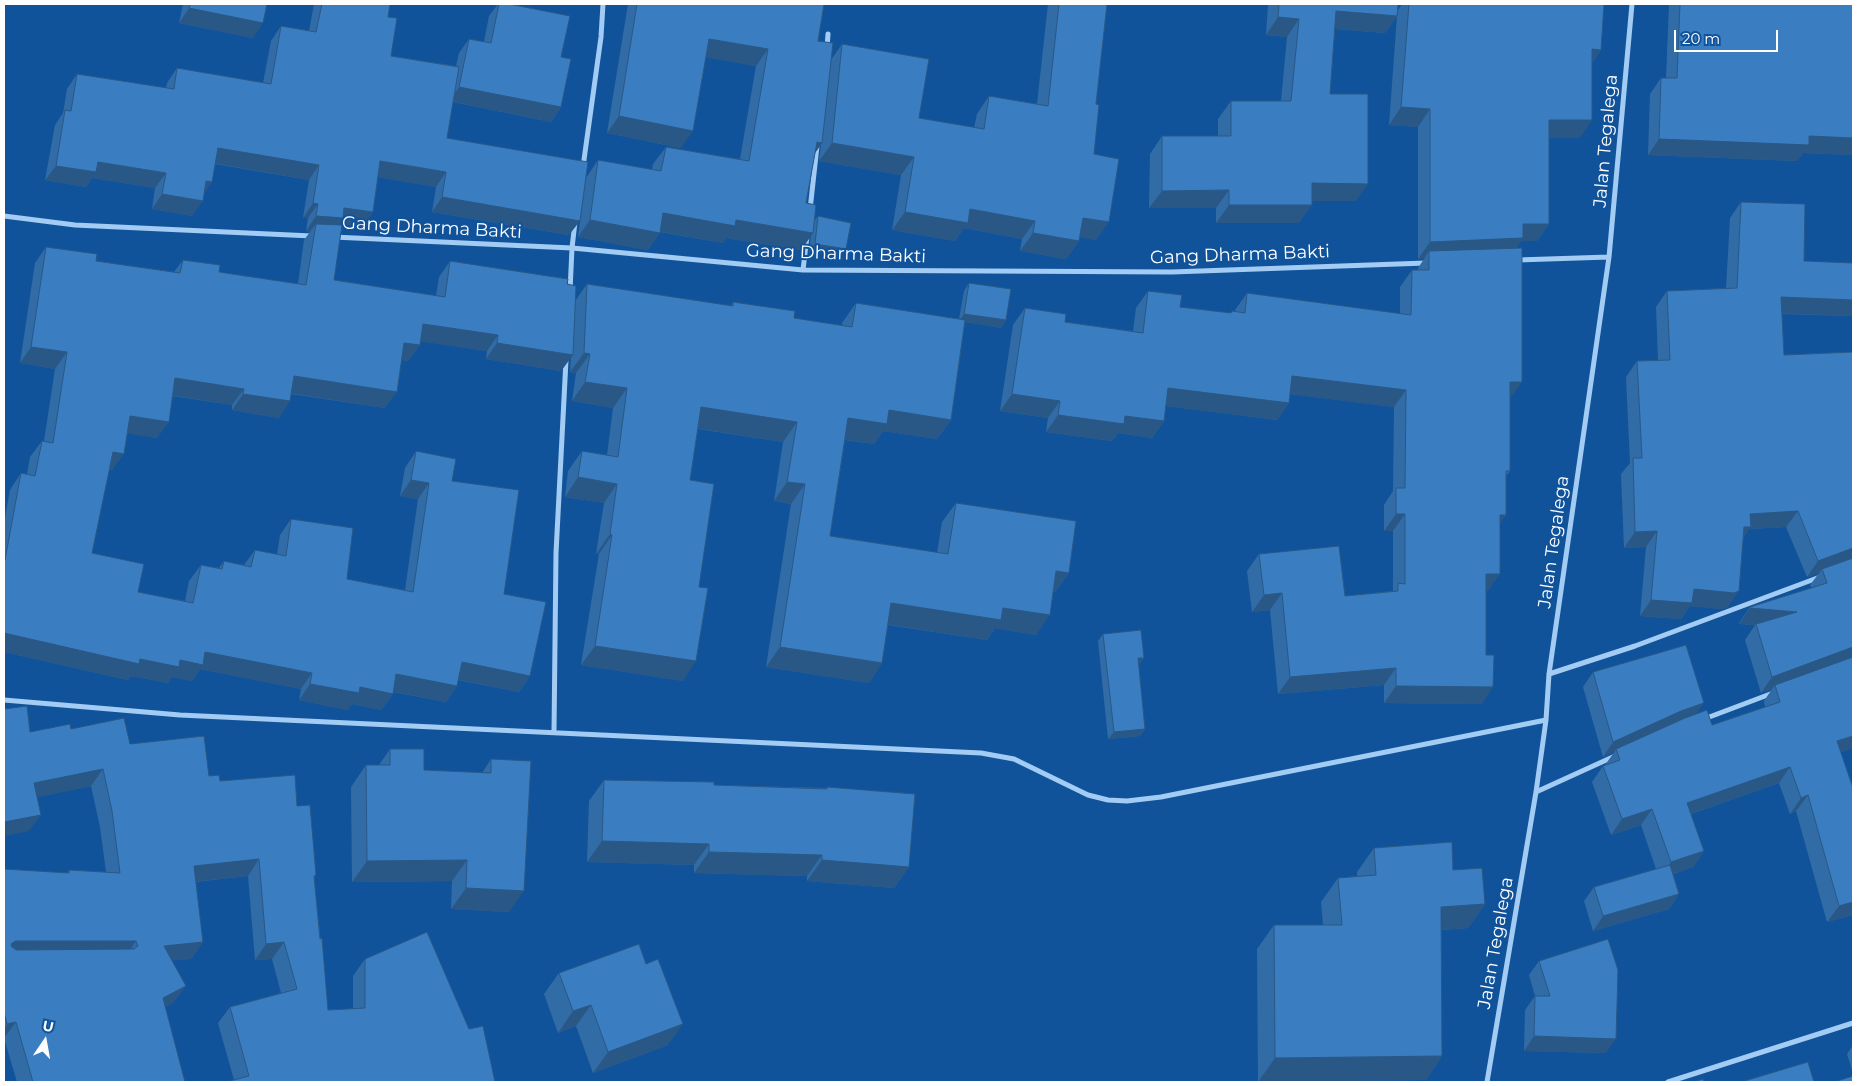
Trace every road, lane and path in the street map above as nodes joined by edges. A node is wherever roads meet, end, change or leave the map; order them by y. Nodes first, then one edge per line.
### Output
1 (603, 4) edge
2 (1632, 4) edge
3 (828, 34) dead end
4 (826, 53) edge
5 (817, 142) edge
6 (582, 171) edge
7 (4, 216) edge
8 (576, 220) edge
9 (809, 221) edge
10 (808, 231) edge
11 (572, 248) junction
12 (1609, 257) junction
13 (1510, 260) edge
14 (1430, 263) edge
15 (804, 270) junction
16 (569, 298) edge
17 (566, 356) edge
18 (1826, 575) edge
19 (1549, 674) junction
20 (1781, 690) edge
21 (4, 700) edge
22 (1546, 720) junction
23 (1700, 720) edge
24 (554, 732) junction
25 (1618, 755) edge
26 (1536, 792) junction
27 (1853, 1023) edge
28 (1487, 1082) edge
29 (1668, 1082) edge

1 - 6 street
2 - 12 street, Jalan Tegalega
3 - 4 street
5 - 9 street
7 - 11 street, Gang Dharma Bakti
8 - 11 street
10 - 15 street
11 - 15 street, Gang Dharma Bakti
11 - 16 street
12 - 13 street
12 - 19 street, Jalan Tegalega
14 - 15 street, Gang Dharma Bakti
17 - 24 street
18 - 19 street
19 - 22 street, Jalan Tegalega
20 - 23 street
21 - 24 street
22 - 24 street
22 - 26 street, Jalan Tegalega
25 - 26 street
26 - 28 street, Jalan Tegalega
27 - 29 street

